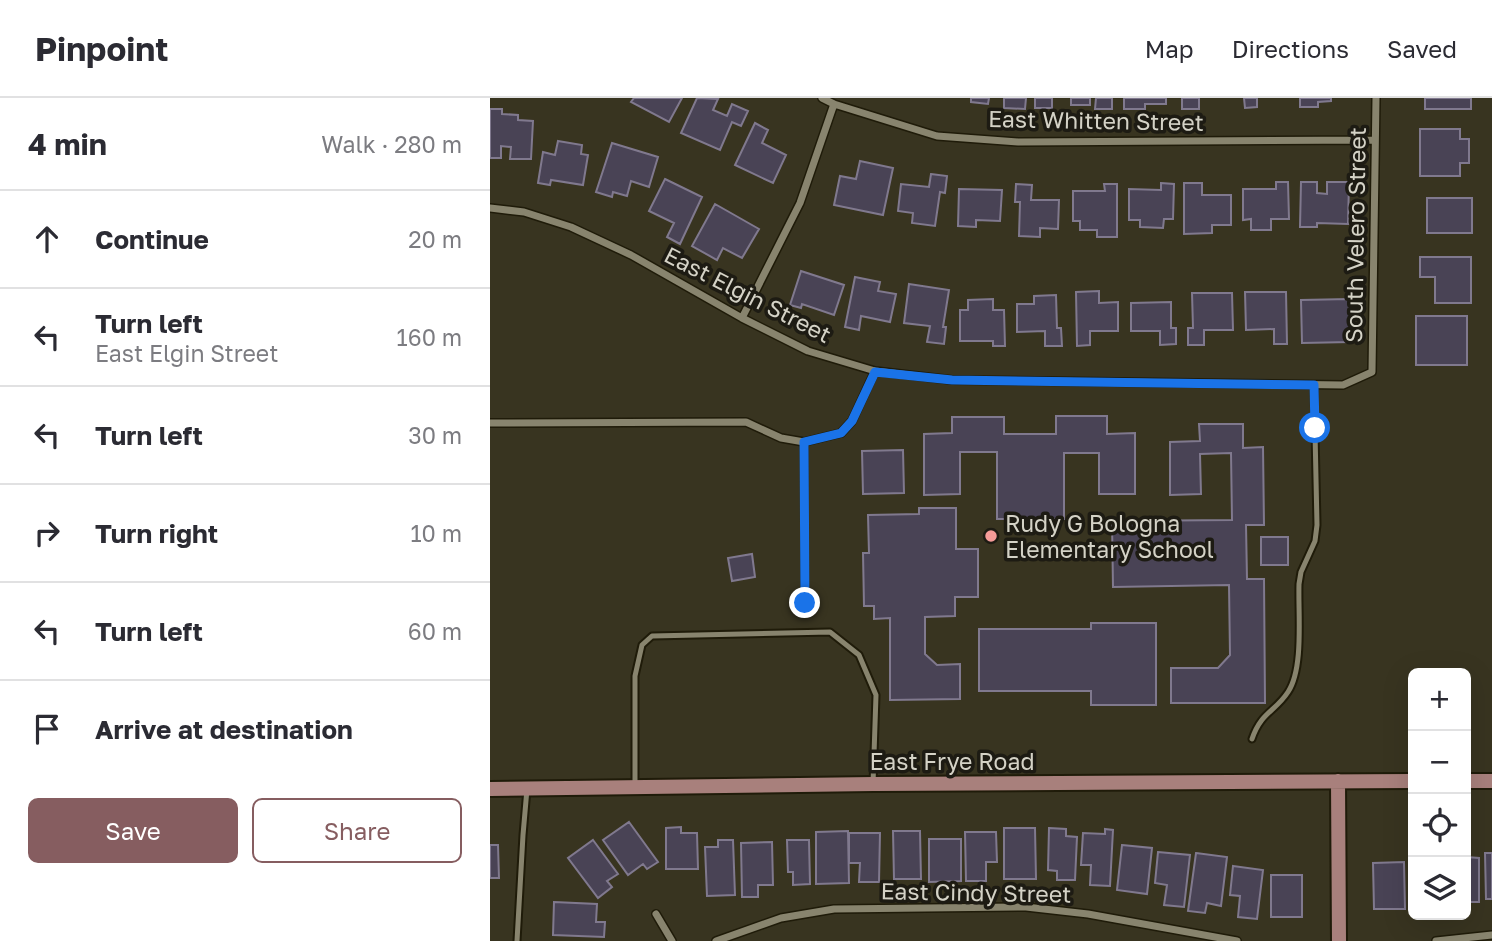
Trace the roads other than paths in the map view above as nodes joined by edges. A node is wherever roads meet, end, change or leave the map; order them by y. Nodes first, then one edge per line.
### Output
1 (822, 98) edge
2 (1376, 98) edge
3 (834, 104) junction
4 (1375, 140) junction
5 (490, 208) edge
6 (743, 318) junction
7 (875, 372) junction
8 (1372, 372) joint
9 (1314, 385) junction
10 (490, 423) edge
11 (804, 442) junction
12 (805, 603) dead end
13 (1252, 739) dead end
14 (1338, 781) junction
15 (1408, 781) edge
16 (1471, 781) edge
17 (1492, 781) edge
18 (873, 784) junction
19 (635, 787) junction
20 (490, 789) edge
21 (527, 789) junction
22 (656, 914) dead end
23 (1492, 935) edge
24 (517, 941) edge
25 (671, 941) edge
26 (716, 941) edge
27 (1237, 941) edge
28 (1339, 941) edge
29 (1436, 941) edge

1 - 3 street, East Whitten Street
2 - 4 street, South Velero Street
3 - 4 street, East Whitten Street
3 - 6 street
4 - 8 street, South Velero Street
5 - 6 street, East Elgin Street
6 - 7 street, East Elgin Street
7 - 9 street, East Elgin Street
7 - 11 street
8 - 9 street, East Elgin Street
9 - 13 lane
10 - 11 street
11 - 12 lane
14 - 15 street, East Frye Road
14 - 18 street, East Frye Road
14 - 28 street
16 - 17 street
18 - 19 street, East Frye Road
18 - 19 lane
19 - 21 street, East Frye Road
20 - 21 street, East Frye Road
21 - 24 lane
22 - 25 street
23 - 29 street
26 - 27 street, East Cindy Street

